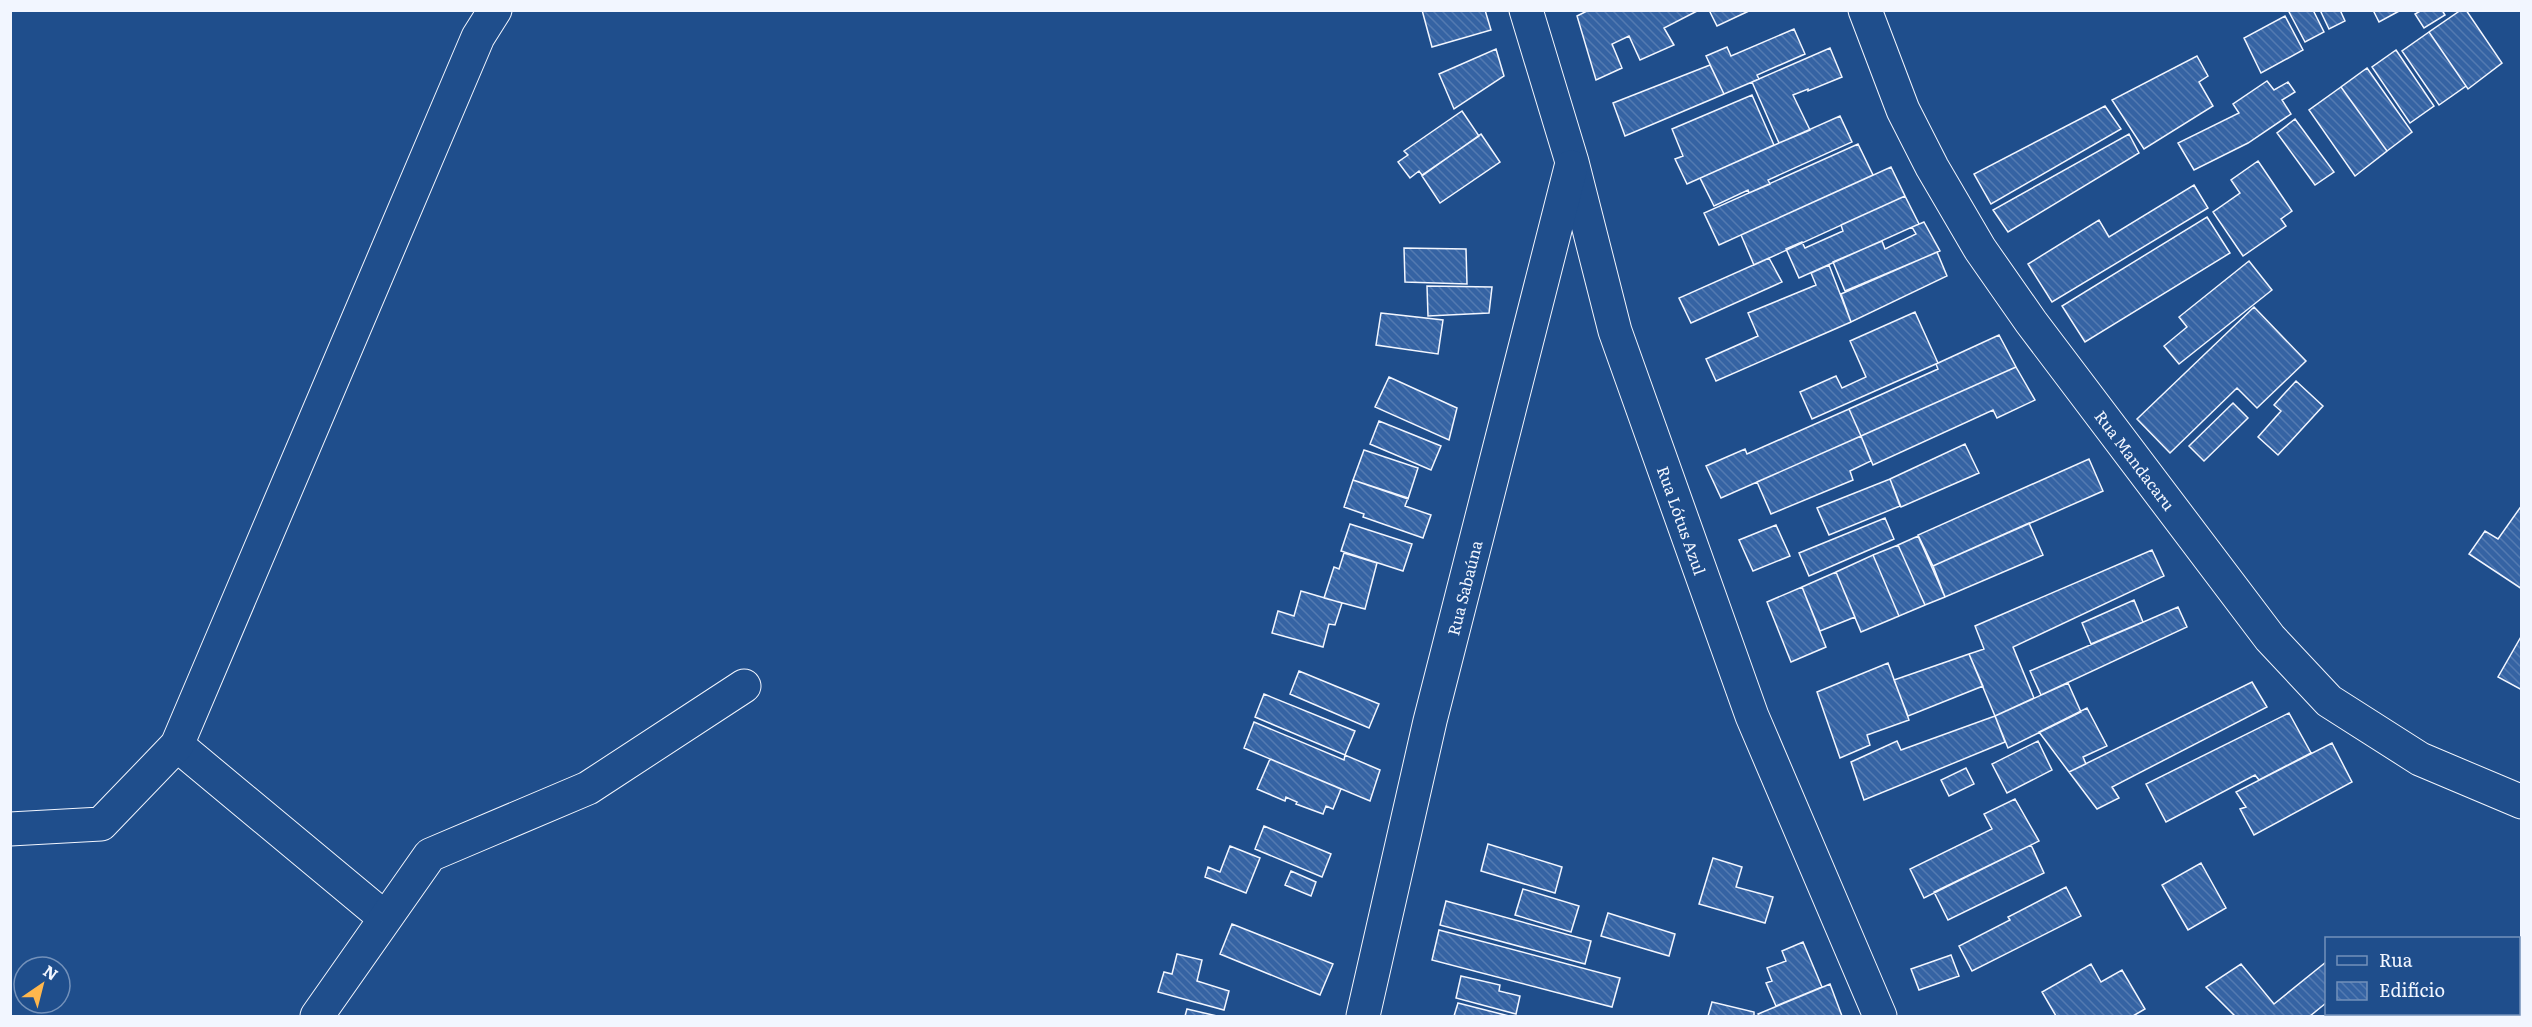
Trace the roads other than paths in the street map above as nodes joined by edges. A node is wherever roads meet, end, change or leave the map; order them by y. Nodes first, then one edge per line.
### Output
1 (495, 10) edge
2 (1526, 10) edge
3 (1865, 10) edge
4 (1572, 162) junction
5 (744, 686) dead end
6 (177, 745) junction
7 (2522, 802) edge
8 (10, 828) edge
9 (385, 918) junction
10 (317, 1017) edge
11 (1363, 1017) edge
12 (1880, 1017) edge

1 - 6 street
2 - 4 street, Rua Lótus Azul
3 - 7 street, Rua Mandacaru
4 - 11 street, Rua Sabaúna
4 - 12 street, Rua Lótus Azul
5 - 9 street
6 - 8 street
6 - 9 street
9 - 10 street

